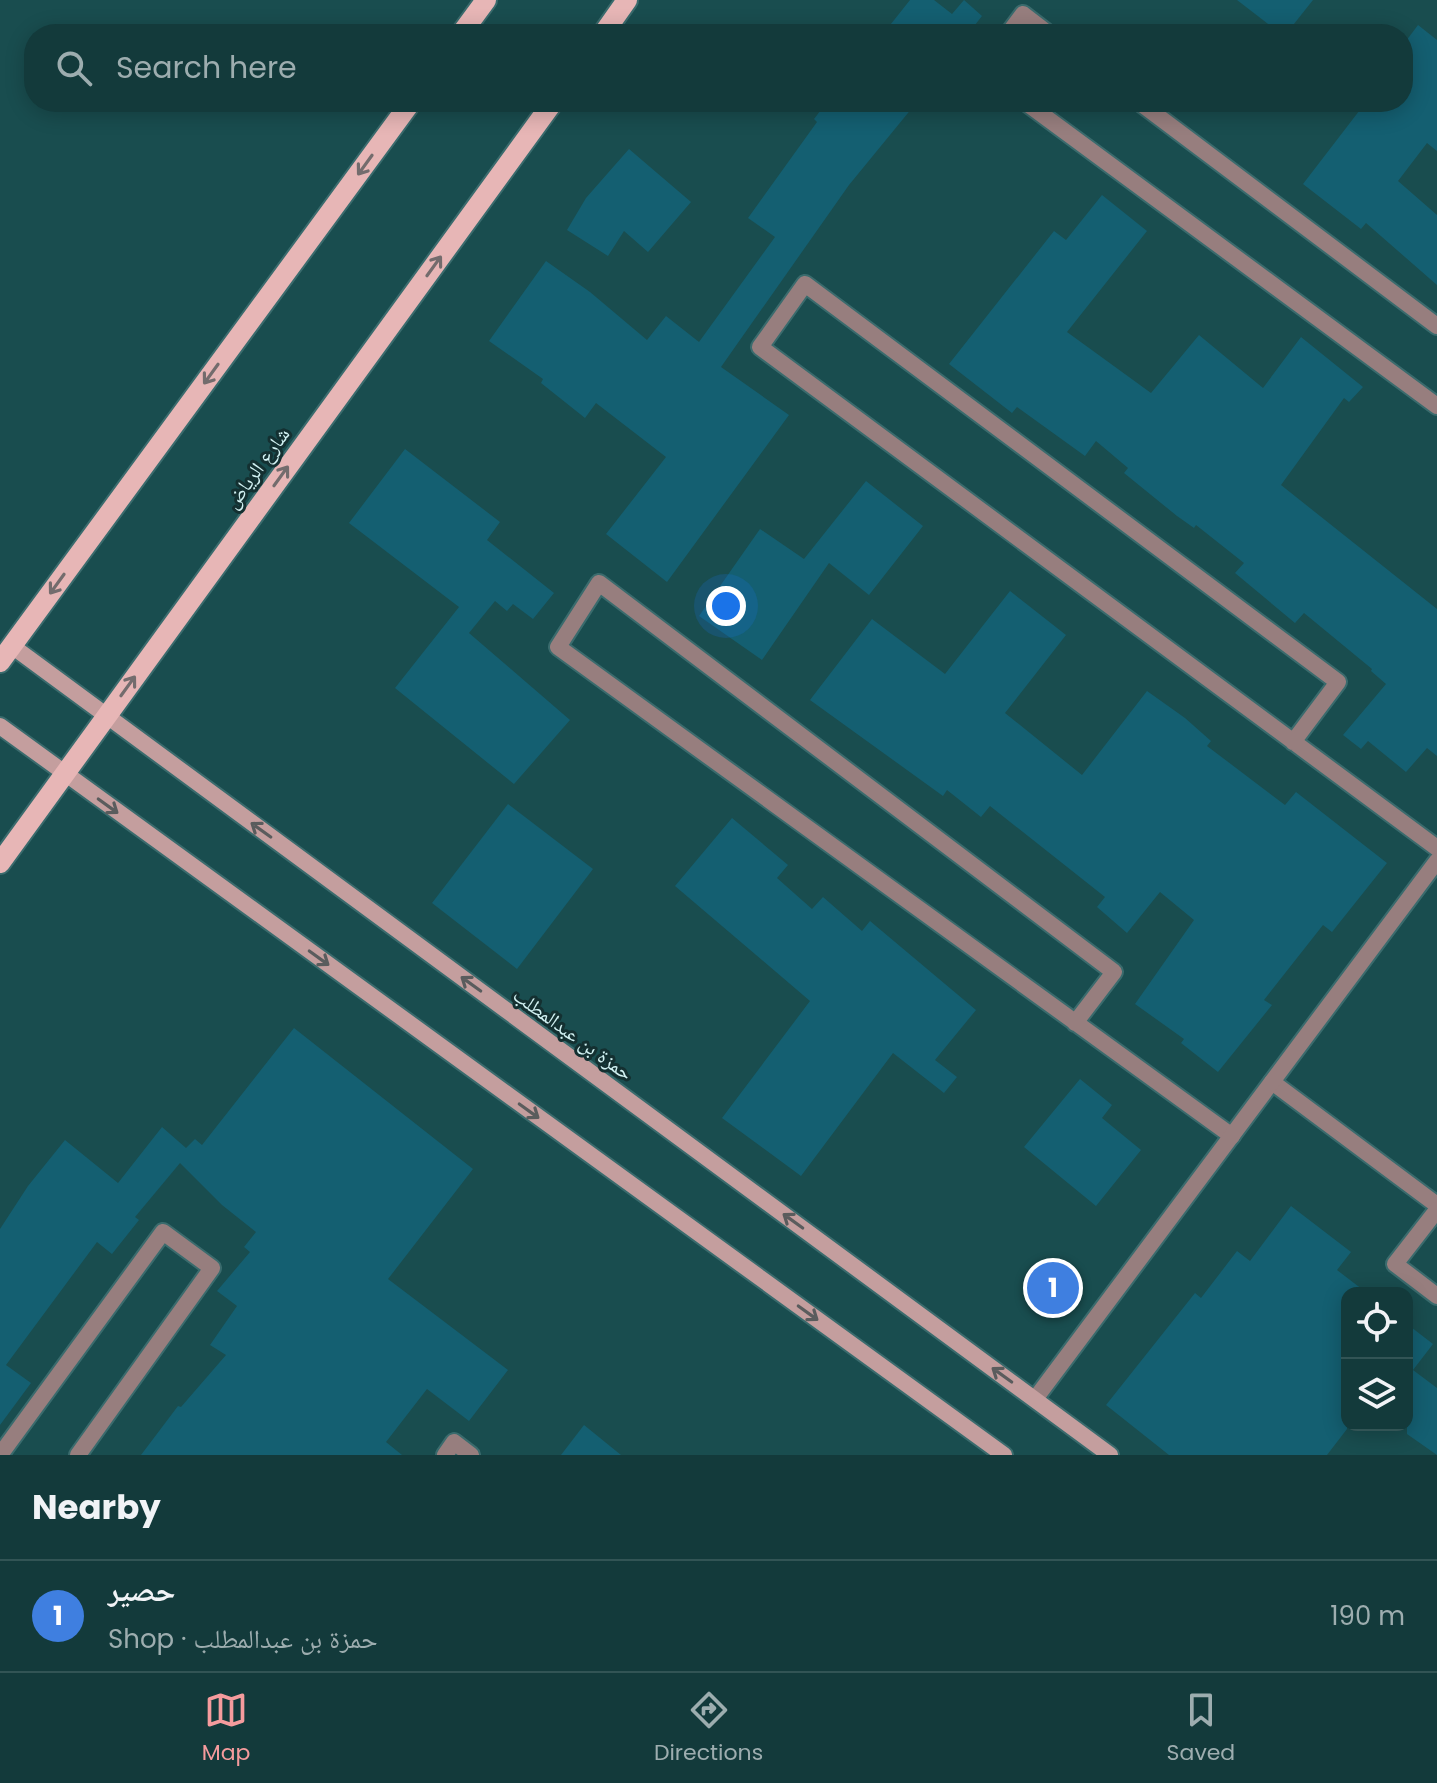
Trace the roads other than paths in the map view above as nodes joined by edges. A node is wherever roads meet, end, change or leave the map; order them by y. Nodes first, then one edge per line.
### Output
1 (486, 0) edge
2 (627, 0) edge
3 (468, 24) edge
4 (610, 24) edge
5 (1016, 24) edge
6 (1036, 24) edge
7 (404, 112) edge
8 (546, 112) edge
9 (1039, 112) edge
10 (1152, 112) edge
11 (1437, 326) edge
12 (1437, 406) edge
13 (6, 654) edge
14 (106, 716) junction
15 (0, 726) edge
16 (1293, 742) junction
17 (65, 774) junction
18 (1437, 848) edge
19 (1437, 861) edge
20 (0, 863) edge
21 (1075, 1023) junction
22 (1272, 1082) junction
23 (1232, 1136) junction
24 (1437, 1208) edge
25 (1437, 1296) edge
26 (1035, 1399) junction
27 (0, 1455) edge
28 (78, 1455) edge
29 (445, 1455) edge
30 (471, 1455) edge
31 (1004, 1455) edge
32 (1110, 1455) edge

1 - 3 main road
2 - 4 main road
5 - 6 street
7 -> 13 main road
14 -> 8 main road, شارع الرياض
9 - 12 street
10 - 11 street
13 - 14 street, حمزة بن عبدالمطلب
14 - 17 main road, شارع الرياض
26 -> 14 street, حمزة بن عبدالمطلب
15 - 17 street
16 - 16 street
16 - 18 street
17 - 20 main road, شارع الرياض
17 -> 31 street
19 - 22 street
21 - 21 street
21 - 23 street
22 - 23 street
22 - 24 street
23 - 26 street
24 - 25 street
26 - 32 street, حمزة بن عبدالمطلب
27 - 28 street
29 - 30 street

